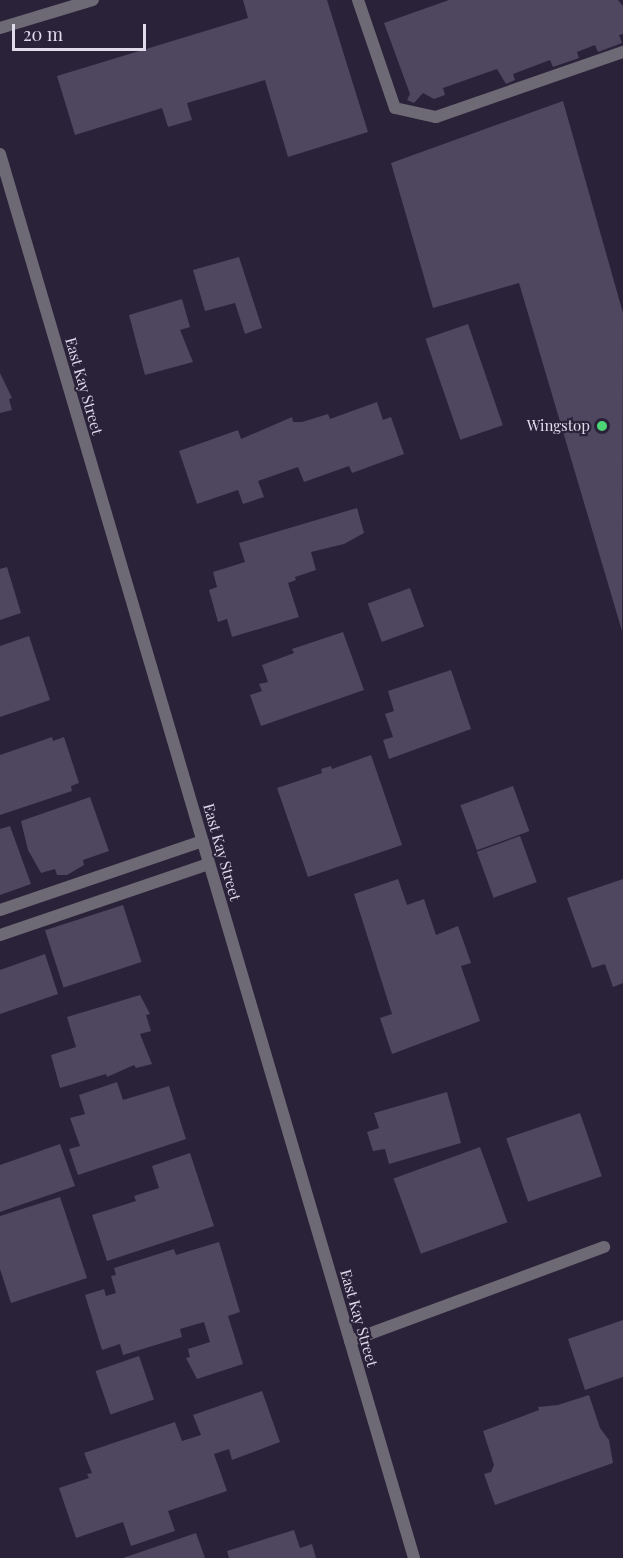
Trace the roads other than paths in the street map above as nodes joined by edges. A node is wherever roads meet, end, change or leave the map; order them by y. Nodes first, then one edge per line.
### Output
1 (93, 0) edge
2 (358, 0) edge
3 (0, 28) edge
4 (623, 52) edge
5 (0, 154) edge
6 (203, 841) junction
7 (209, 864) junction
8 (0, 910) edge
9 (0, 934) edge
10 (604, 1247) dead end
11 (350, 1341) junction
12 (414, 1558) edge

1 - 3 street
2 - 4 street
5 - 6 street, East Kay Street
6 - 7 street, East Kay Street
6 - 8 street
7 - 9 street
7 - 11 street, East Kay Street
10 - 11 street
11 - 12 street, East Kay Street

